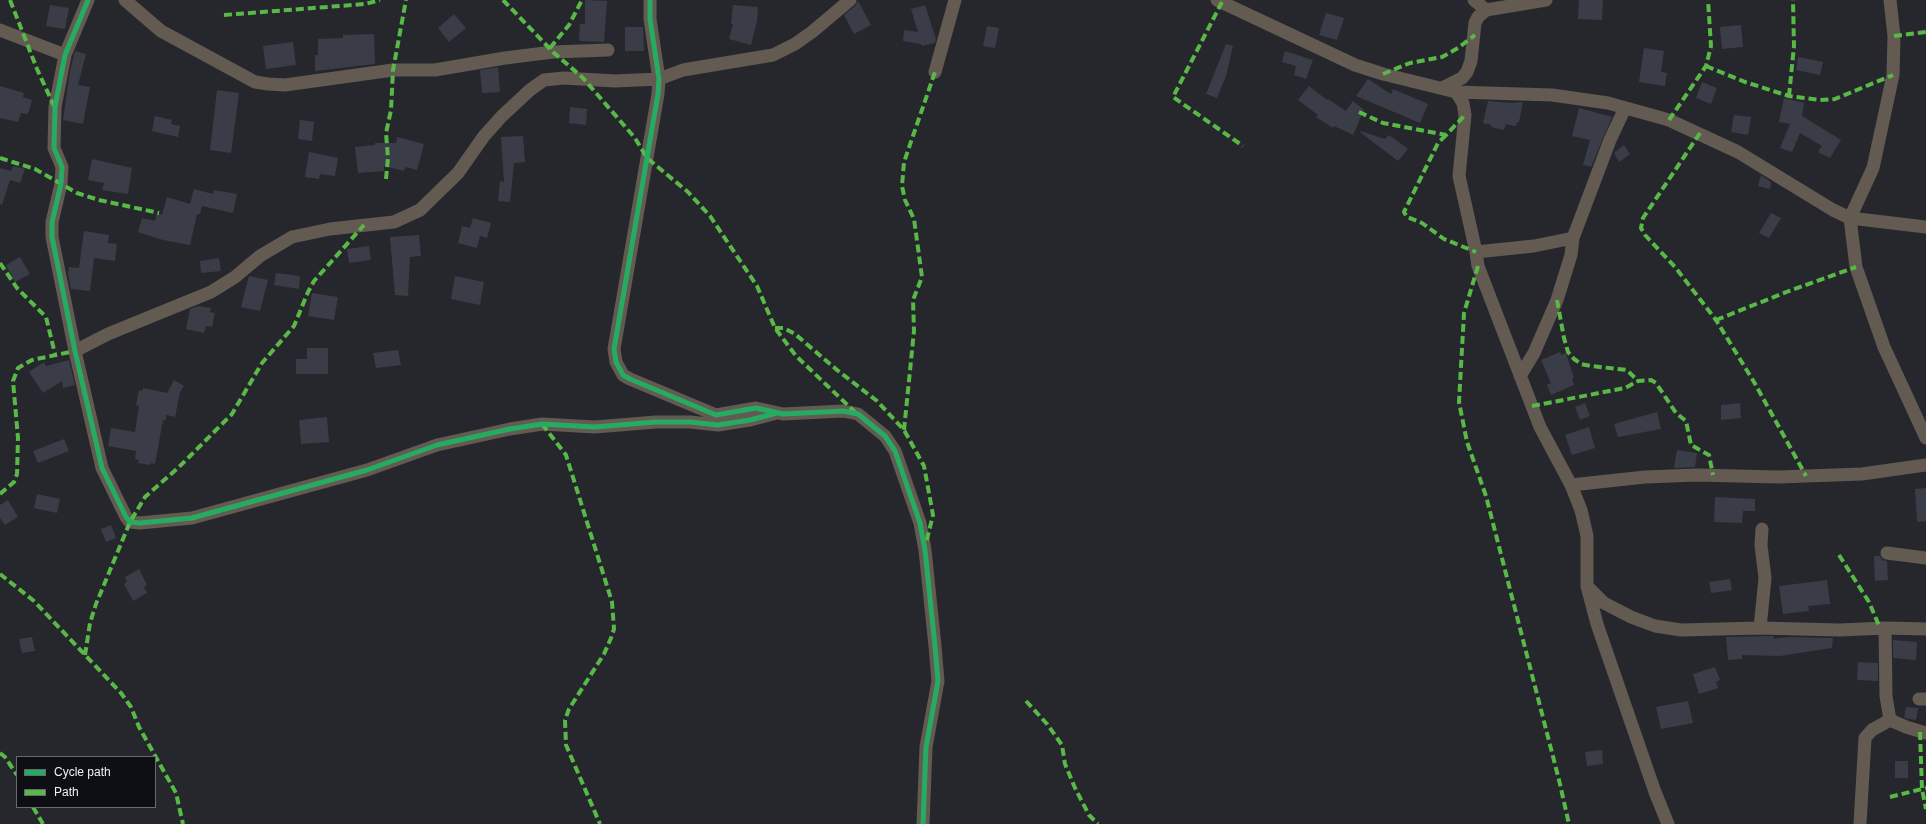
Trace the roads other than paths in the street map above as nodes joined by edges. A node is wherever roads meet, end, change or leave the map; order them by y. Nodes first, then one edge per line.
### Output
1 (88, 0) edge
2 (125, 0) edge
3 (650, 0) edge
4 (850, 0) edge
5 (955, 0) edge
6 (1217, 0) edge
7 (1474, 0) edge
8 (1546, 0) edge
9 (1890, 0) edge
10 (1486, 10) junction
11 (0, 30) edge
12 (608, 50) dead end
13 (65, 55) junction
14 (935, 72) dead end
15 (659, 78) junction
16 (1442, 88) junction
17 (1456, 92) junction
18 (1625, 108) junction
19 (1850, 218) junction
20 (1926, 227) edge
21 (1574, 238) junction
22 (1476, 252) junction
23 (75, 352) junction
24 (1520, 376) junction
25 (777, 413) junction
26 (1926, 438) edge
27 (1926, 466) edge
28 (1571, 485) junction
29 (1762, 529) dead end
30 (1887, 553) dead end
31 (1926, 558) edge
32 (1587, 586) junction
33 (1760, 628) junction
34 (1885, 628) junction
35 (1926, 629) edge
36 (1890, 720) junction
37 (1926, 733) edge
38 (923, 824) edge
39 (1668, 824) edge
40 (1860, 824) edge

1 - 13 street
2 - 12 street
3 - 15 street
4 - 15 street
5 - 14 street
6 - 16 street
7 - 10 street
8 - 10 street
9 - 19 street
10 - 16 street
11 - 13 street
13 - 23 street
15 - 23 street
15 - 25 street
16 - 17 street
17 - 18 street
17 - 22 street
18 - 19 street
18 - 21 street
19 - 20 street
19 - 26 street
21 - 22 street
21 - 24 street
22 - 24 street
23 - 25 street
24 - 28 street
25 - 38 street
27 - 28 street
28 - 32 street
29 - 33 street
30 - 31 street
32 - 33 street
32 - 39 street
33 - 34 street
34 - 35 street
34 - 36 street
36 - 37 street
36 - 40 street

